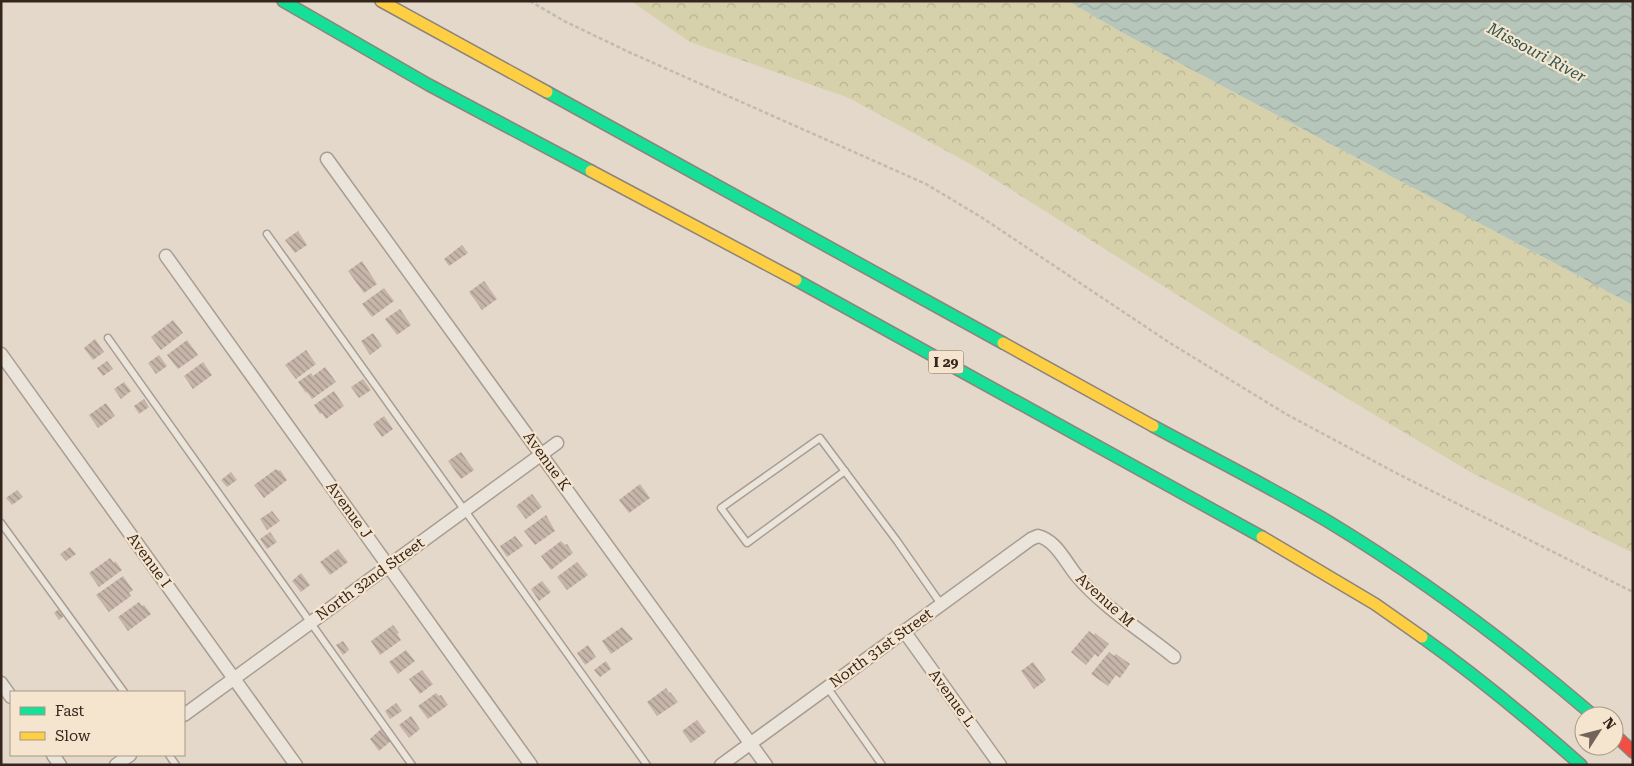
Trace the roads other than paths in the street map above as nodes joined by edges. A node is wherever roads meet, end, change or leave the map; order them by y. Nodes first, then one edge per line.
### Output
1 (283, 1) edge
2 (381, 1) edge
3 (327, 159) dead end
4 (267, 234) dead end
5 (166, 256) dead end
6 (108, 338) dead end
7 (1, 354) edge
8 (557, 443) dead end
9 (542, 454) junction
10 (845, 472) junction
11 (464, 511) junction
12 (1, 523) edge
13 (1042, 537) joint
14 (388, 565) junction
15 (941, 604) junction
16 (310, 622) junction
17 (904, 631) junction
18 (1174, 657) dead end
19 (234, 678) junction
20 (1, 683) edge
21 (827, 687) junction
22 (123, 691) edge
23 (10, 696) edge
24 (1583, 706) edge
25 (185, 714) edge
26 (750, 743) junction
27 (129, 756) edge
28 (116, 765) edge
29 (296, 765) edge
30 (412, 765) edge
31 (531, 765) edge
32 (647, 765) edge
33 (721, 765) edge
34 (766, 765) edge
35 (882, 765) edge
36 (1000, 765) edge
37 (1581, 765) edge

1 - 37 highway, I 29
2 - 24 highway
3 - 9 street, Avenue K
4 - 11 lane
5 - 14 street, Avenue J
6 - 16 lane
7 - 19 street, Avenue I
8 - 9 street, North 32nd Street
9 - 11 street, North 32nd Street
9 - 26 street, Avenue K
10 - 10 lane
10 - 15 lane
11 - 14 street, North 32nd Street
11 - 32 lane
12 - 22 lane
13 - 15 street, North 31st Street
13 - 18 street, Avenue M
14 - 16 street, North 32nd Street
14 - 31 street, Avenue J
15 - 17 street, North 31st Street
16 - 19 street, North 32nd Street
16 - 30 lane
17 - 21 street, North 31st Street
17 - 36 street, Avenue L
19 - 25 street, North 32nd Street
19 - 29 street, Avenue I
20 - 23 street
21 - 26 street, North 31st Street
21 - 35 lane
26 - 33 street, North 31st Street
26 - 34 street, Avenue K
27 - 28 street

